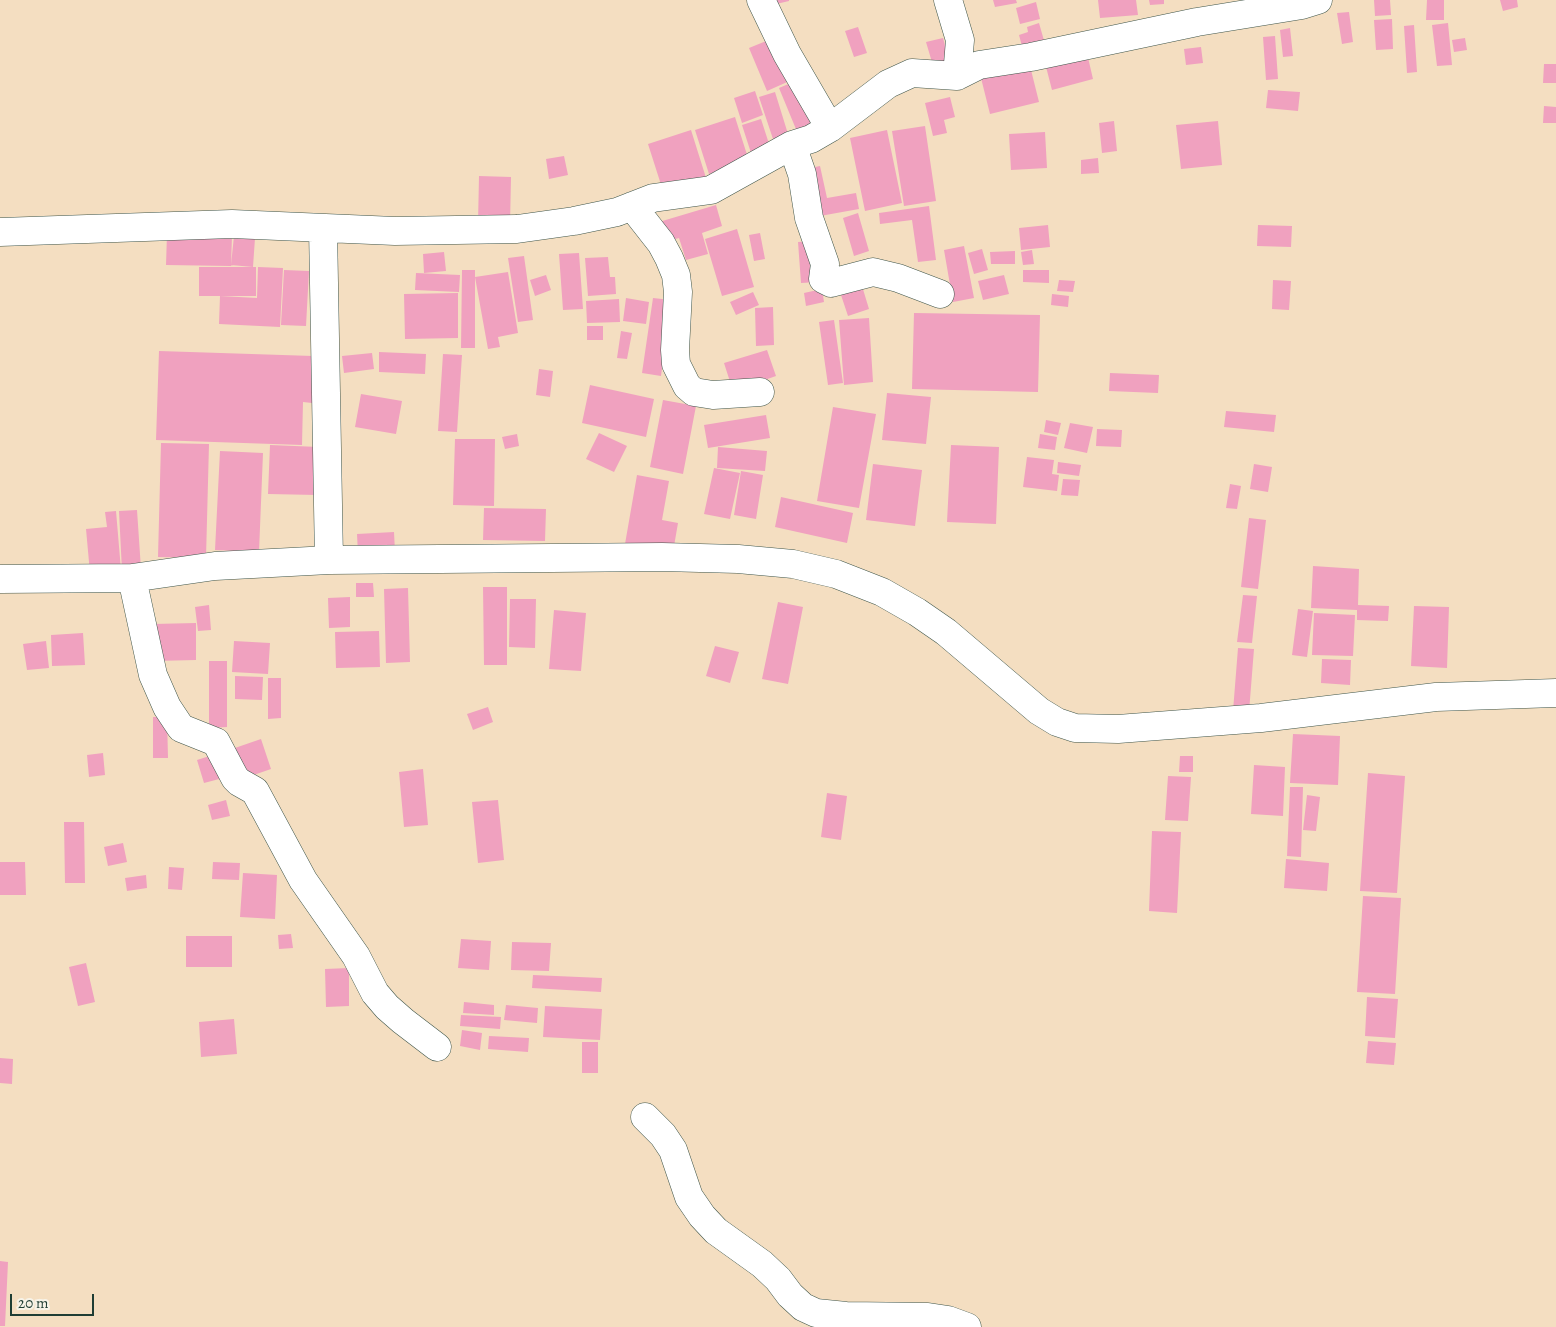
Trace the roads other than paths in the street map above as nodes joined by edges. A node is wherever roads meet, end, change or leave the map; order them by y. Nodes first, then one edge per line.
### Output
1 (761, 0) edge
2 (948, 0) edge
3 (1318, 0) edge
4 (957, 76) junction
5 (830, 128) junction
6 (792, 145) junction
7 (632, 206) junction
8 (323, 228) junction
9 (0, 232) edge
10 (940, 294) dead end
11 (760, 392) dead end
12 (329, 560) junction
13 (0, 578) edge
14 (132, 578) junction
15 (1556, 693) edge
16 (437, 1047) dead end
17 (645, 1116) dead end
18 (967, 1327) edge

1 - 5 street
2 - 4 street
3 - 4 street
4 - 5 street
5 - 6 street
6 - 7 street
6 - 10 street
7 - 8 street
7 - 11 street
8 - 9 street
8 - 12 street
12 - 14 street
12 - 15 street
13 - 14 street
14 - 16 street
17 - 18 street

